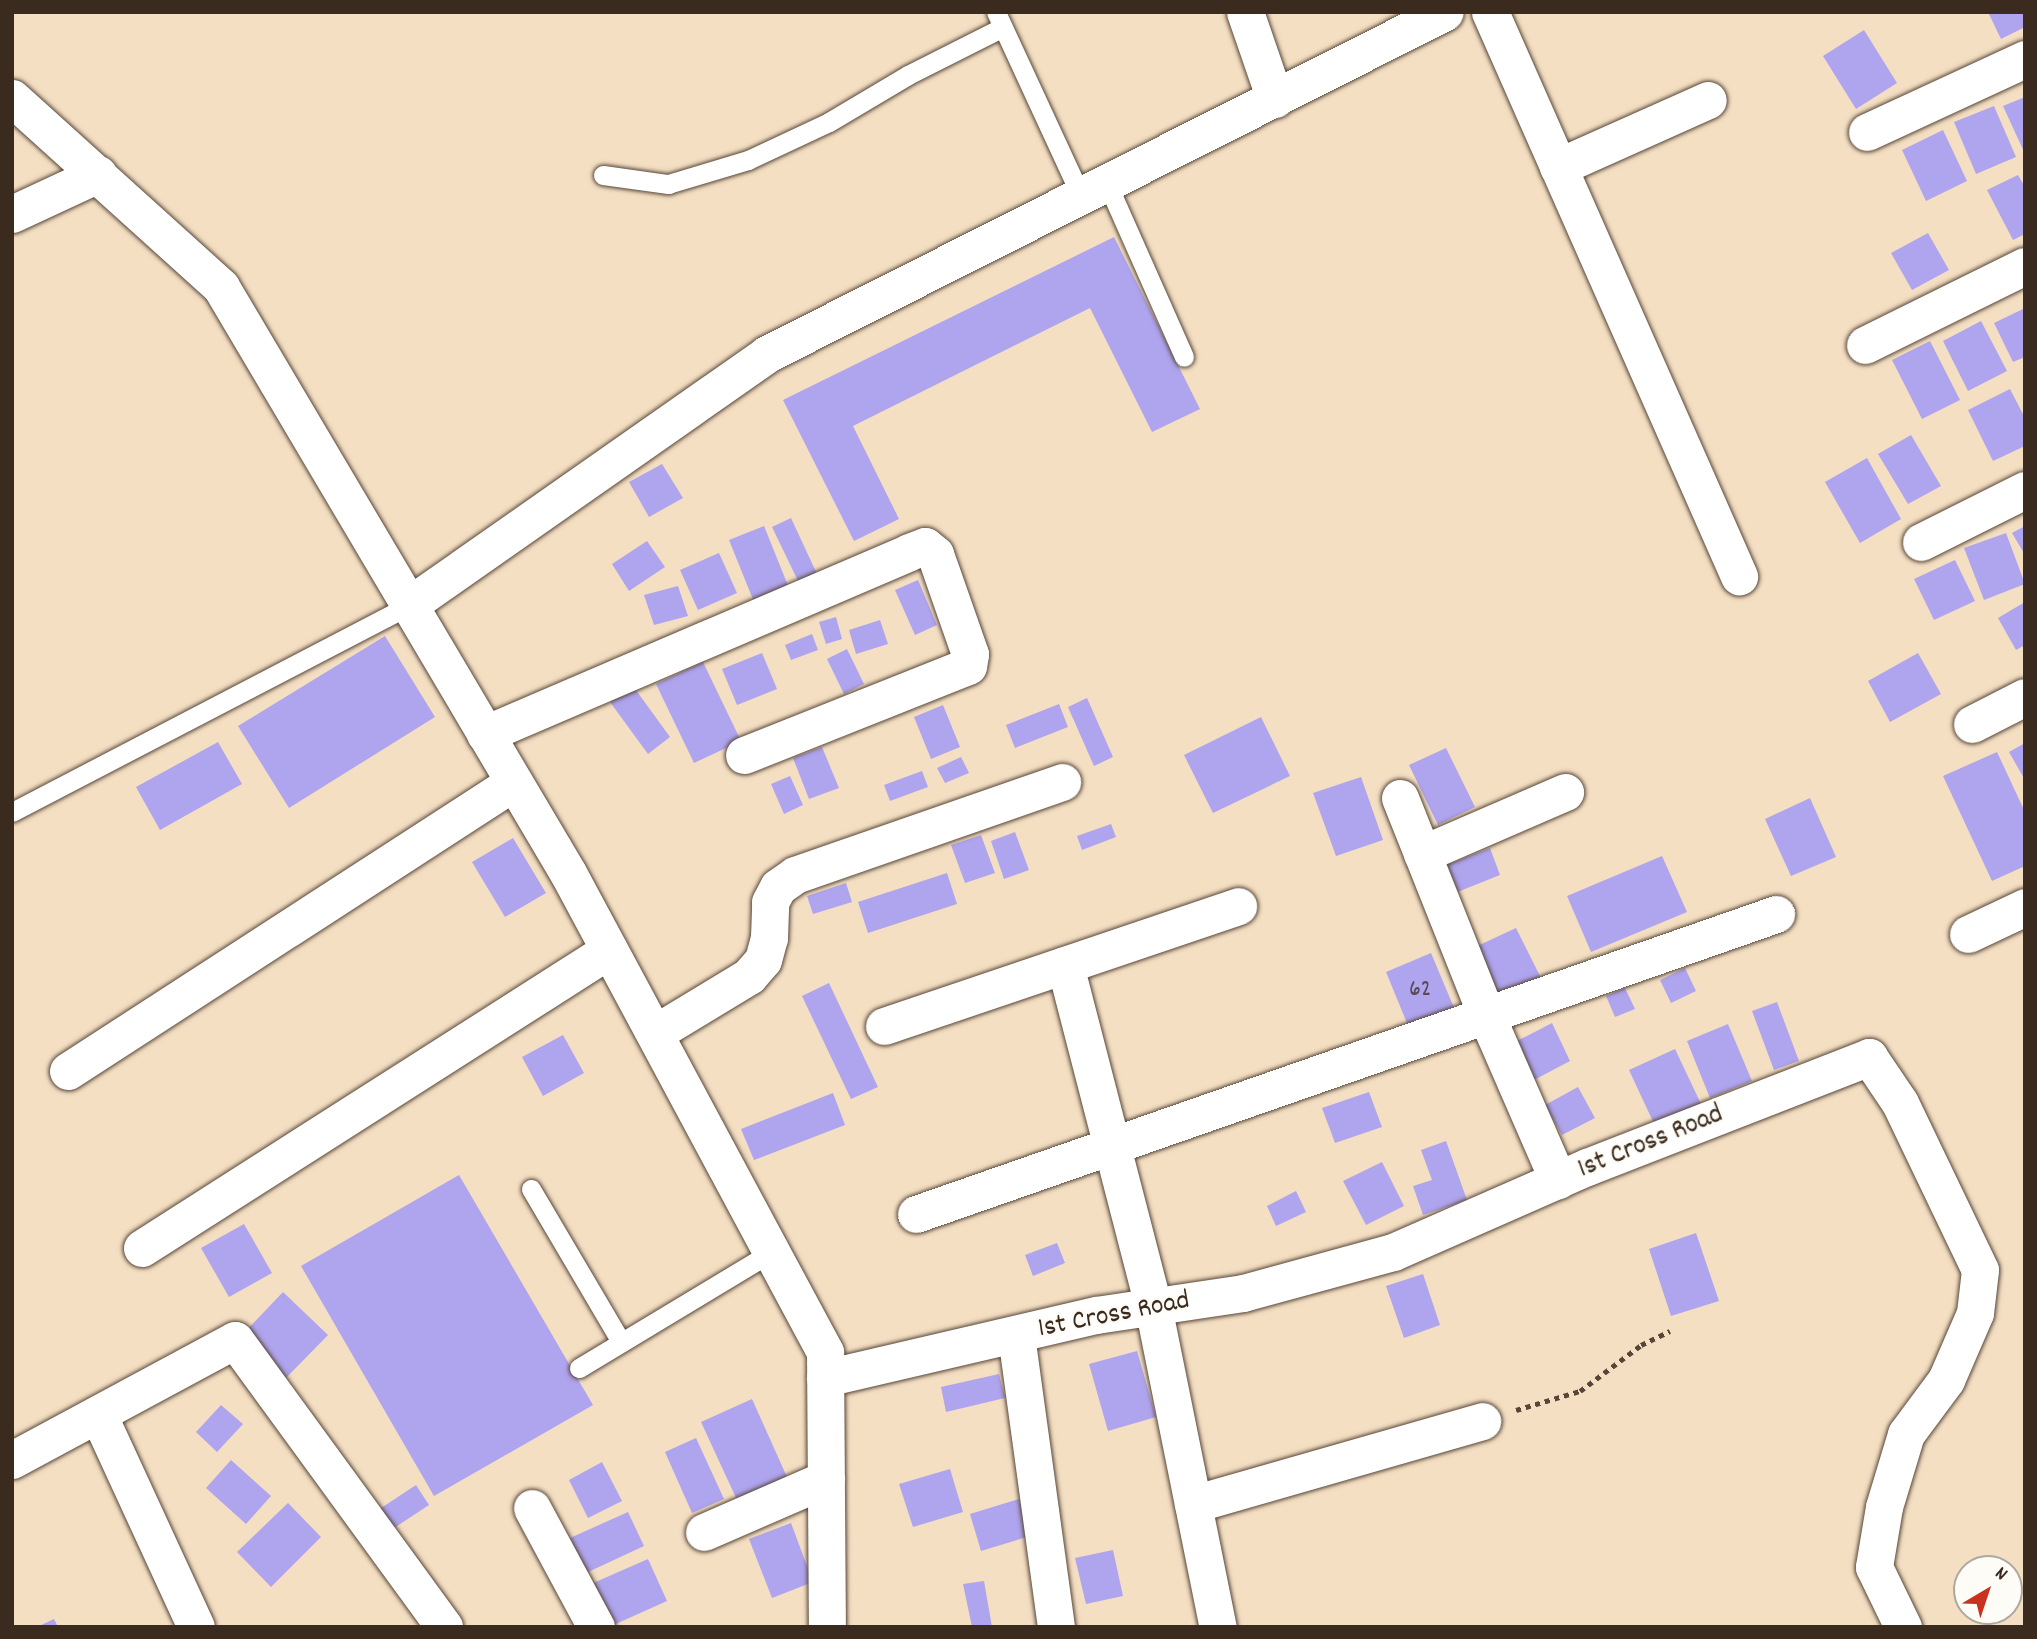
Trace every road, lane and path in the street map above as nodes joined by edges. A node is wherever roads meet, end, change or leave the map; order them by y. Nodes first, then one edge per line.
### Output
1 (1245, 12) edge
2 (1445, 12) edge
3 (1490, 12) edge
4 (1000, 20) edge
5 (2025, 58) edge
6 (12, 98) edge
7 (1275, 99) junction
8 (1708, 100) dead end
9 (1867, 132) dead end
10 (1558, 167) junction
11 (98, 174) junction
12 (603, 175) dead end
13 (1094, 190) junction
14 (12, 214) edge
15 (2025, 266) edge
16 (1865, 345) dead end
17 (1184, 357) dead end
18 (2025, 489) edge
19 (1921, 542) dead end
20 (1739, 576) dead end
21 (410, 605) junction
22 (2025, 697) edge
23 (1972, 724) dead end
24 (485, 734) junction
25 (744, 755) dead end
26 (514, 782) junction
27 (1062, 782) dead end
28 (1565, 792) dead end
29 (1400, 798) dead end
30 (12, 812) edge
31 (1422, 854) junction
32 (1238, 906) dead end
33 (2025, 907) edge
34 (1776, 915) dead end
35 (1968, 934) dead end
36 (609, 950) junction
37 (1065, 965) junction
38 (1487, 1017) junction
39 (884, 1026) dead end
40 (654, 1033) junction
41 (68, 1071) dead end
42 (1112, 1149) junction
43 (1558, 1180) junction
44 (531, 1189) dead end
45 (916, 1214) dead end
46 (142, 1248) dead end
47 (771, 1252) junction
48 (1153, 1306) junction
49 (1670, 1331) dead end
50 (1016, 1335) junction
51 (621, 1342) junction
52 (579, 1368) dead end
53 (825, 1378) junction
54 (98, 1414) junction
55 (1482, 1421) joint
56 (12, 1460) edge
57 (826, 1479) junction
58 (1193, 1504) junction
59 (532, 1508) dead end
60 (704, 1532) dead end
61 (196, 1627) edge
62 (444, 1627) edge
63 (596, 1627) edge
64 (827, 1627) edge
65 (1056, 1627) edge
66 (1218, 1627) edge
67 (1903, 1627) edge

1 - 7 street
2 - 7 street
3 - 10 street
4 - 12 lane
4 - 13 lane
5 - 9 street
6 - 11 street
7 - 13 street
8 - 10 street
10 - 20 street
11 - 14 street
11 - 21 street
13 - 17 lane
13 - 21 street
15 - 16 street
18 - 19 street
21 - 24 street
21 - 30 lane
22 - 23 street
24 - 25 street
24 - 26 street
26 - 36 street
26 - 41 street
27 - 40 street
28 - 31 street
29 - 31 street
31 - 38 street
32 - 37 street
33 - 35 street
34 - 38 street
36 - 40 street
36 - 46 street
37 - 39 street
37 - 42 street
38 - 42 street
38 - 43 street
40 - 47 street
42 - 45 street
42 - 48 street
43 - 48 street, 1st Cross Road
43 - 67 street, 1st Cross Road
44 - 51 lane
47 - 51 lane
47 - 53 street
48 - 50 street, 1st Cross Road
48 - 58 street
49 - 55 path
50 - 53 street, 1st Cross Road
50 - 65 street
51 - 52 lane
53 - 57 street
54 - 56 street
54 - 61 street
54 - 62 street
55 - 58 street
57 - 60 street
57 - 64 street
58 - 66 street
59 - 63 street

